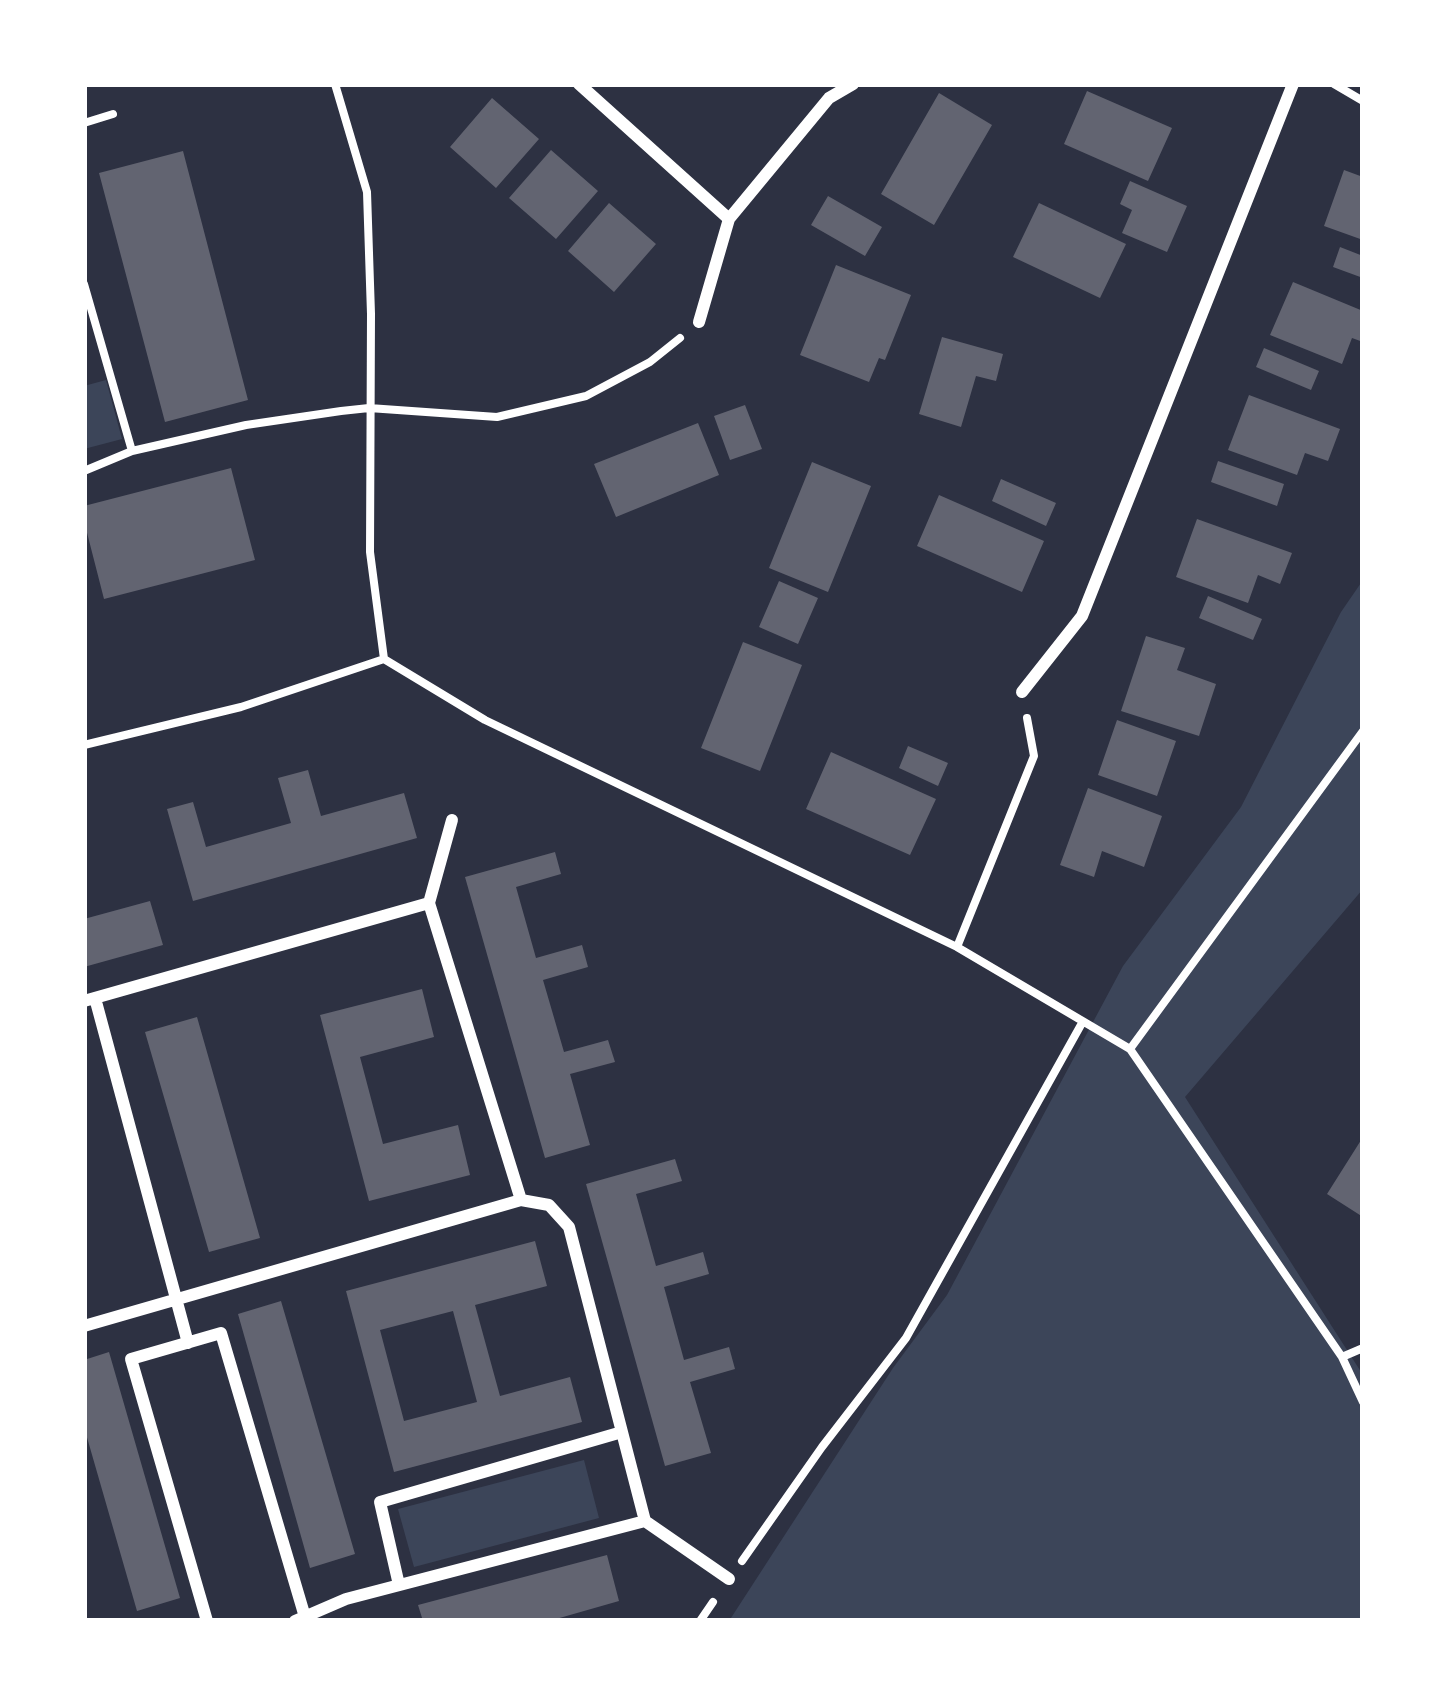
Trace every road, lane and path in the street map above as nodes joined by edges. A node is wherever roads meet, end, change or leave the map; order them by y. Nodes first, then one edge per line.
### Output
1 (335, 84) edge
2 (579, 84) edge
3 (853, 84) edge
4 (1274, 84) edge
5 (1334, 84) edge
6 (1291, 87) edge
7 (1363, 101) edge
8 (113, 114) dead end
9 (84, 123) edge
10 (729, 219) junction
11 (84, 284) edge
12 (699, 322) joint
13 (369, 408) junction
14 (132, 451) junction
15 (84, 471) edge
16 (384, 659) junction
17 (1022, 692) joint
18 (1363, 731) edge
19 (84, 745) edge
20 (452, 820) dead end
21 (429, 903) junction
22 (957, 947) junction
23 (89, 1000) edge
24 (1082, 1023) junction
25 (1130, 1049) junction
26 (520, 1200) junction
27 (176, 1299) junction
28 (84, 1326) edge
29 (188, 1342) junction
30 (1363, 1348) edge
31 (1342, 1357) junction
32 (1363, 1402) edge
33 (622, 1432) junction
34 (645, 1521) junction
35 (729, 1580) junction
36 (399, 1585) junction
37 (300, 1619) edge
38 (207, 1621) edge
39 (700, 1621) edge

1 - 13 path
2 - 10 street
3 - 10 street
4 - 6 street
5 - 7 path
6 - 17 street
8 - 9 path
10 - 12 street
11 - 14 path
12 - 13 path
13 - 14 path
13 - 16 path
14 - 15 path
16 - 19 path
16 - 22 path
17 - 22 path
18 - 25 path
20 - 21 street
21 - 23 street
21 - 26 street
22 - 24 path
23 - 27 street
24 - 25 path
24 - 35 path
25 - 31 path
26 - 27 street
26 - 33 street
27 - 28 street
27 - 29 street
29 - 37 street
29 - 38 street
30 - 31 path
31 - 32 path
33 - 34 street
33 - 36 street
34 - 35 street
34 - 36 street
35 - 39 path
36 - 37 street

